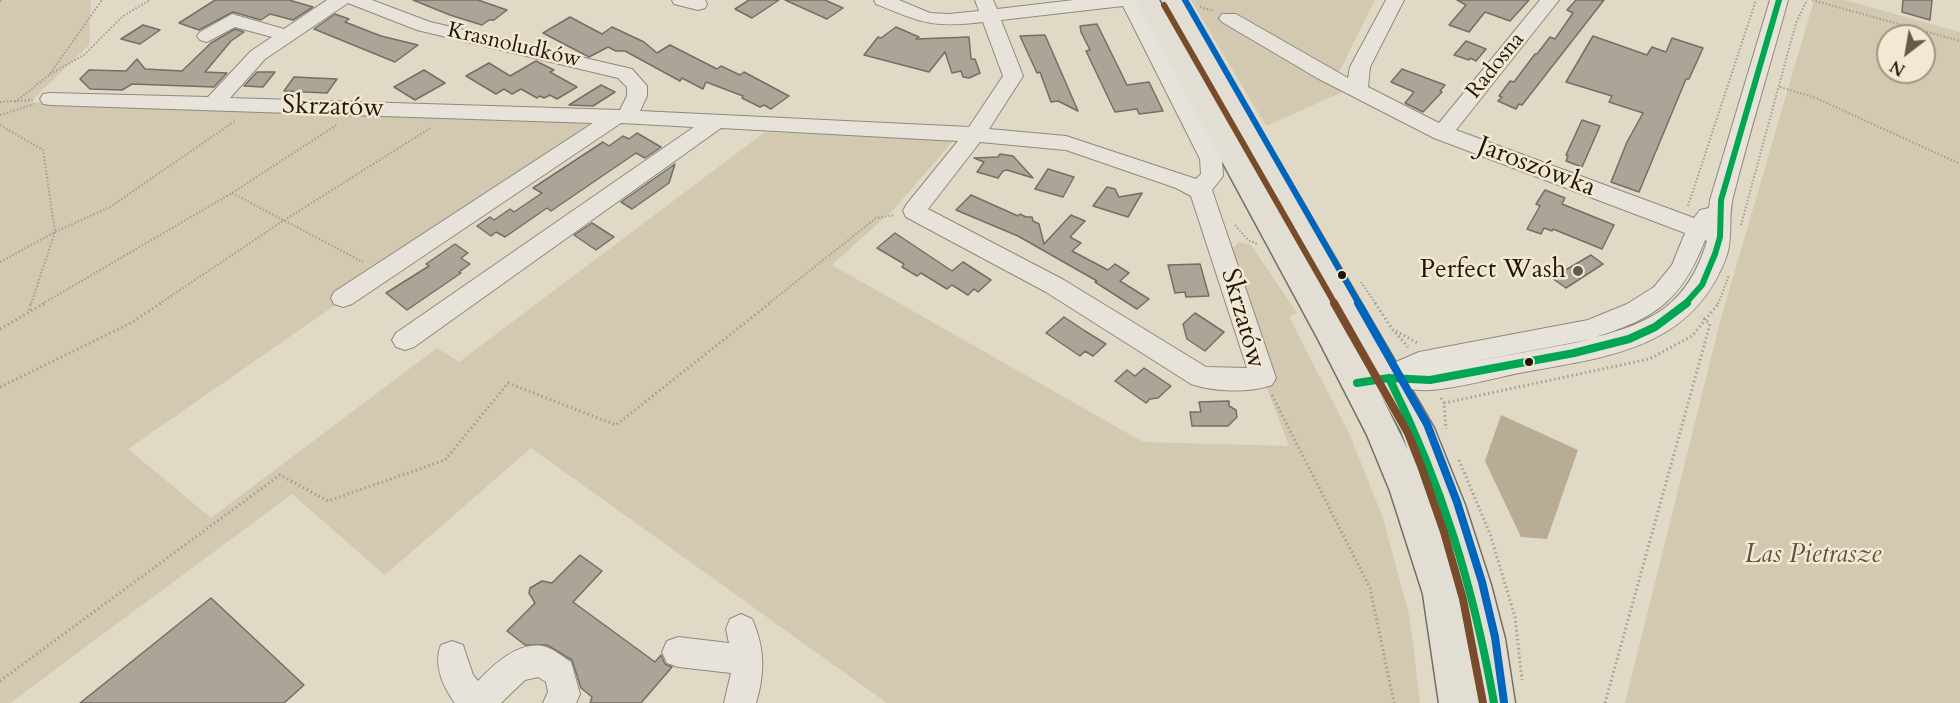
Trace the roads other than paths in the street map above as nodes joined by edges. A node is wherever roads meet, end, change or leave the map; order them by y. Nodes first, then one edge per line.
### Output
1 (340, 0) edge
2 (355, 0) edge
3 (883, 0) edge
4 (1123, 0) edge
5 (1129, 0) edge
6 (1147, 0) edge
7 (1173, 0) edge
8 (1395, 0) edge
9 (1550, 0) edge
10 (1779, 0) edge
11 (987, 8) edge
12 (1229, 18) dead end
13 (286, 35) junction
14 (207, 36) dead end
15 (1356, 90) junction
16 (50, 99) road end
17 (214, 103) junction
18 (622, 117) junction
19 (716, 122) junction
20 (1442, 133) junction
21 (975, 134) junction
22 (1199, 190) junction
23 (1710, 229) junction
24 (343, 298) dead end
25 (405, 340) dead end
26 (1373, 380) junction
27 (741, 629) dead end
28 (678, 652) dead end
29 (452, 656) dead end
30 (748, 660) junction
31 (474, 703) edge
32 (480, 703) edge
33 (560, 703) edge
34 (740, 703) edge
35 (1460, 703) edge
36 (1494, 703) edge

1 - 13 street
2 - 18 street, Krasnoludków
3 - 11 street
4 - 11 street
5 - 22 street
6 - 26 main road
7 - 26 main road
8 - 15 street
9 - 20 street, Radosna
10 - 23 street
11 - 21 street
12 - 15 street, Jaroszówka
13 - 14 street
13 - 17 street
15 - 20 street, Jaroszówka
16 - 17 street, Skrzatów
17 - 18 street, Skrzatów
18 - 19 street, Skrzatów
18 - 24 street
19 - 21 street, Skrzatów
19 - 25 street
20 - 23 street, Jaroszówka
21 - 22 street, Skrzatów
21 - 22 street, Skrzatów
23 - 26 street
26 - 35 main road
26 - 36 main road
27 - 30 street
28 - 30 street
29 - 31 street
30 - 34 street
32 - 33 street

